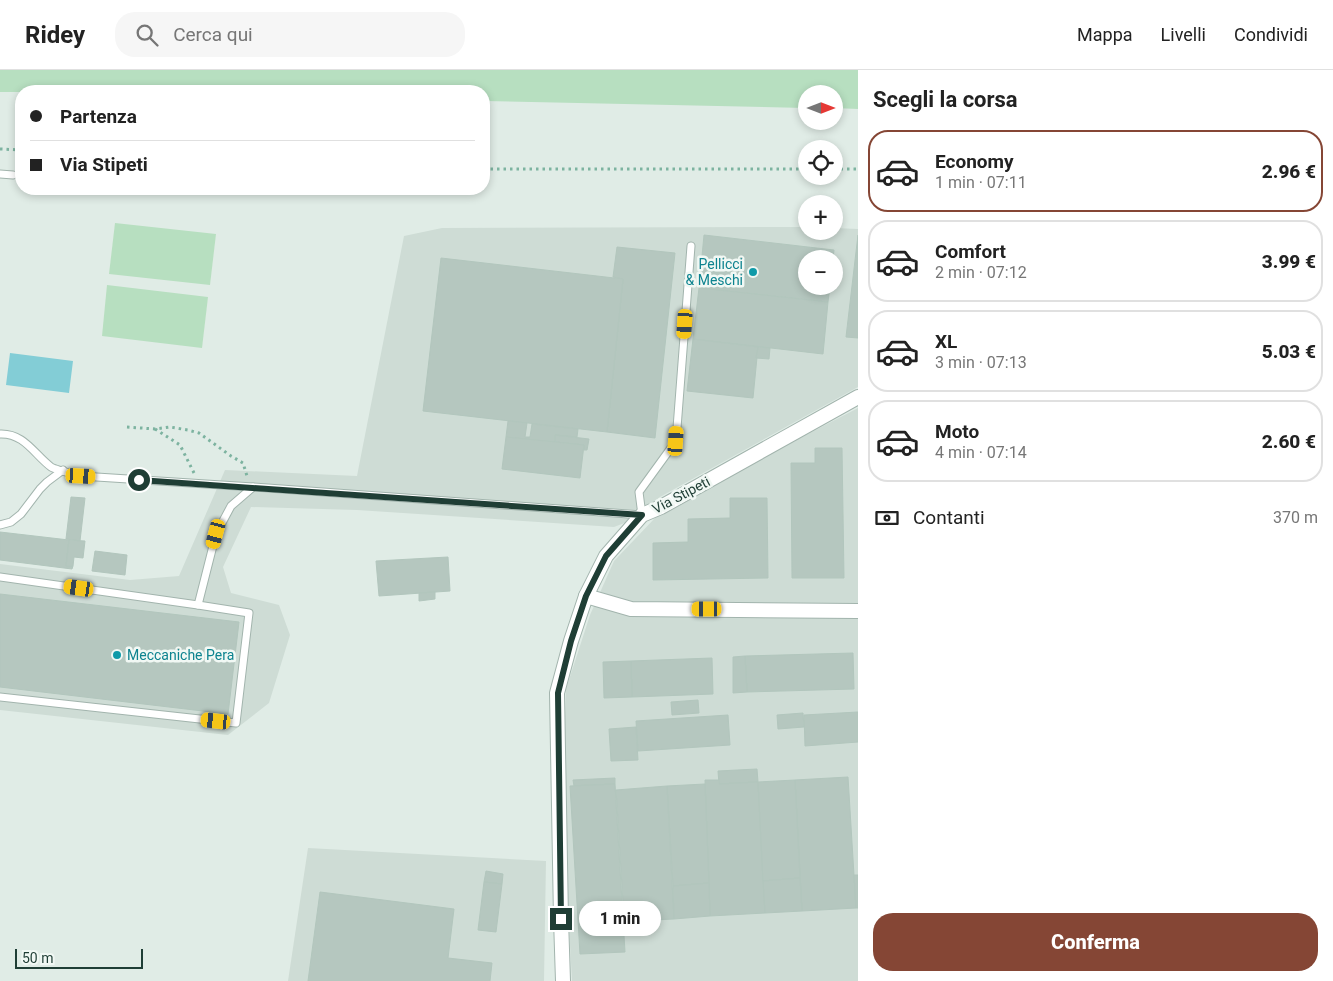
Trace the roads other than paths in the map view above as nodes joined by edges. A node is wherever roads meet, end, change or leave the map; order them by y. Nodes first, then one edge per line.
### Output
1 (0, 174) edge
2 (13, 175) dead end
3 (691, 246) dead end
4 (858, 397) edge
5 (0, 434) edge
6 (63, 470) junction
7 (251, 487) junction
8 (642, 515) junction
9 (0, 525) edge
10 (0, 577) edge
11 (586, 596) junction
12 (198, 605) junction
13 (858, 611) edge
14 (0, 697) edge
15 (563, 981) edge

1 - 2 lane
3 - 8 lane
4 - 8 street, Via Stipeti
5 - 6 lane
6 - 7 lane
6 - 9 lane
7 - 8 lane
7 - 12 lane
8 - 11 street, Via Stipeti
10 - 12 lane
11 - 13 street
11 - 15 street, Via Stipeti
12 - 14 lane

